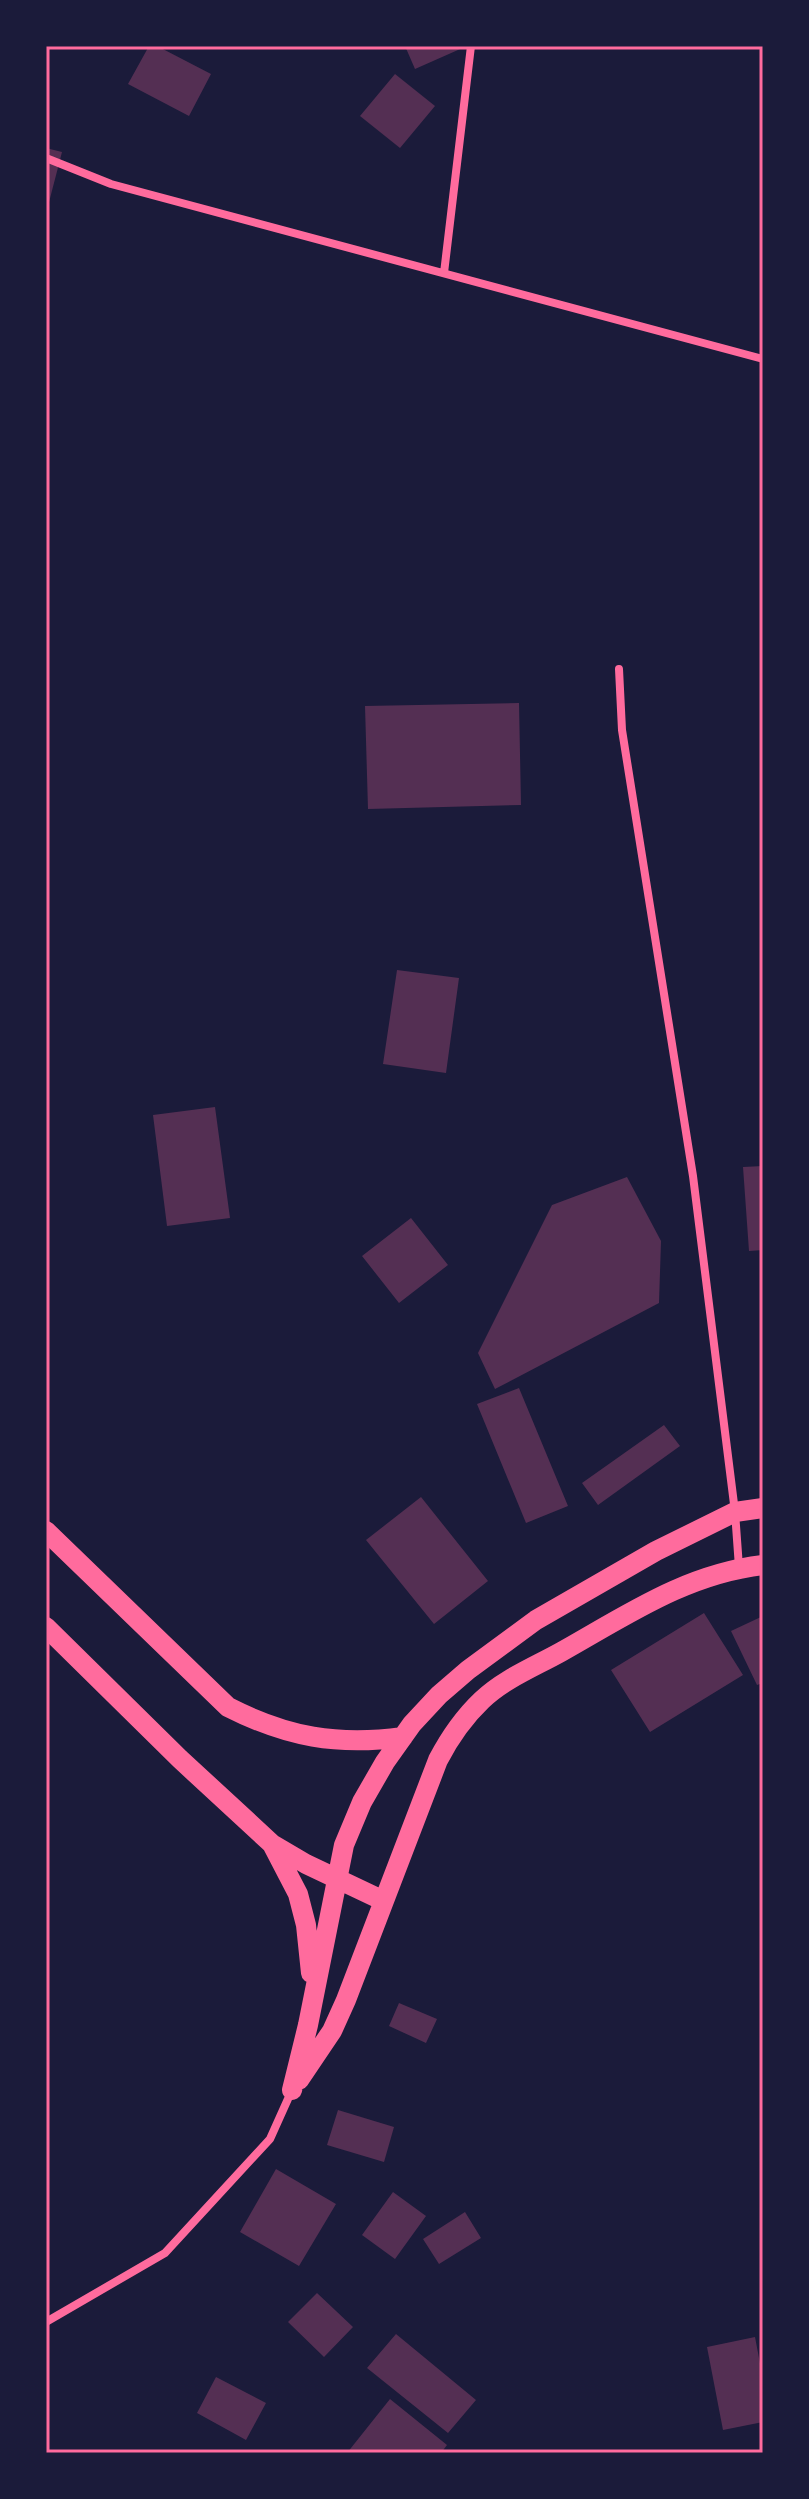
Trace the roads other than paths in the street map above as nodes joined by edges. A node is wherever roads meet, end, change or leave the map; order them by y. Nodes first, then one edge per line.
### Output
1 (471, 46) edge
2 (46, 158) edge
3 (444, 273) junction
4 (763, 359) edge
5 (619, 669) dead end
6 (763, 1508) edge
7 (735, 1512) junction
8 (46, 1531) edge
9 (763, 1565) edge
10 (739, 1568) junction
11 (46, 1627) edge
12 (403, 1737) junction
13 (272, 1844) junction
14 (337, 1879) junction
15 (384, 1901) junction
16 (313, 2001) junction
17 (292, 2090) junction
18 (46, 2322) edge

1 - 3 street
2 - 3 street
3 - 4 street
5 - 7 street
6 - 7 main road
7 - 10 street
7 - 12 main road
8 - 12 main road
9 - 10 main road
10 - 15 main road
11 - 13 main road
12 - 14 main road
13 - 14 main road
13 - 16 main road
14 - 15 main road
14 - 16 main road
15 - 17 main road
16 - 17 main road
17 - 18 street

